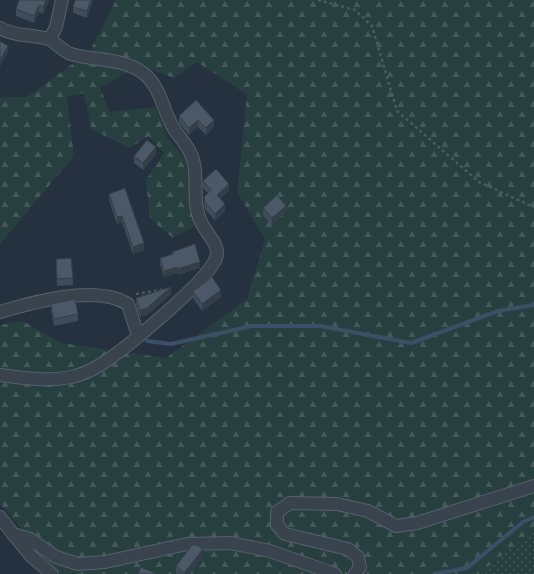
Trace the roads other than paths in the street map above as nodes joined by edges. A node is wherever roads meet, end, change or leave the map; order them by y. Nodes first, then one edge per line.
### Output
1 (62, 0) edge
2 (0, 28) edge
3 (50, 39) junction
4 (0, 312) edge
5 (138, 336) junction
6 (0, 375) edge
7 (534, 486) edge
8 (0, 517) edge
9 (13, 534) junction
10 (52, 574) edge
11 (335, 574) edge
12 (355, 574) edge

1 - 3 street
2 - 3 street
3 - 5 street
4 - 5 street
5 - 6 street
7 - 12 street
8 - 9 street
9 - 10 street
9 - 11 street

